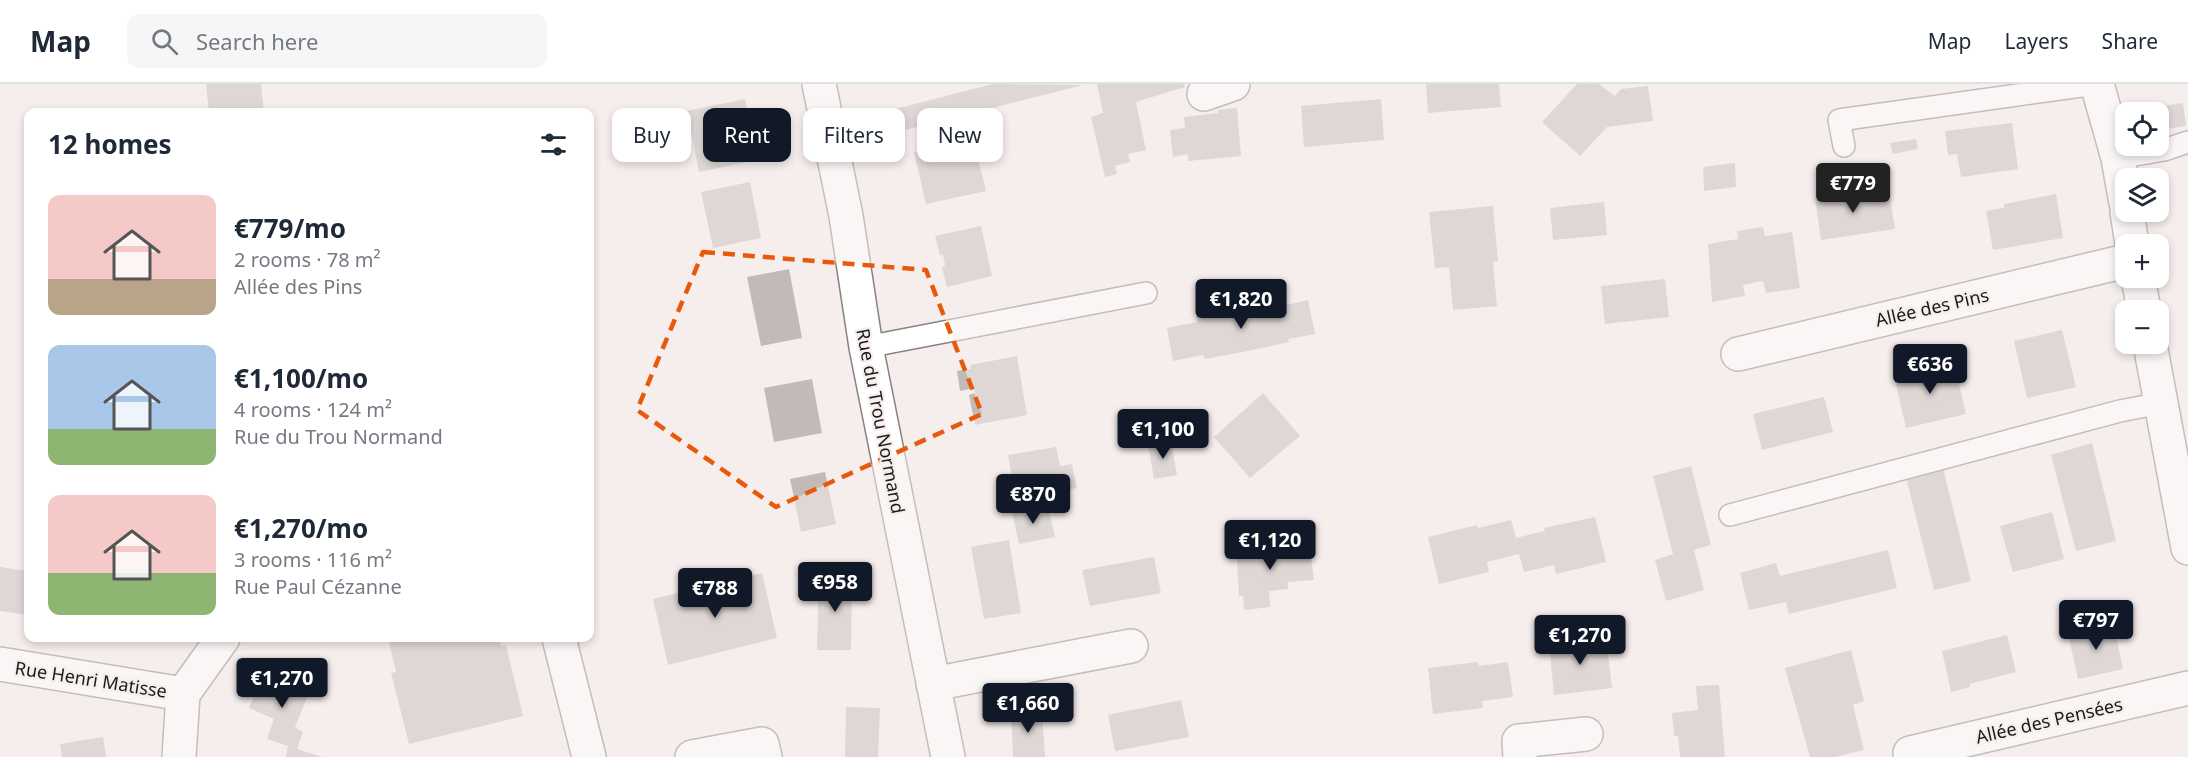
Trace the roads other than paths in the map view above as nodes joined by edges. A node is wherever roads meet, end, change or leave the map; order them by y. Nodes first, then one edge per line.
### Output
1 (819, 84) edge
2 (2097, 84) edge
3 (2188, 142) edge
4 (1844, 146) dead end
5 (2118, 158) junction
6 (2120, 168) edge
7 (2115, 264) edge
8 (1146, 293) dead end
9 (866, 347) junction
10 (1738, 354) dead end
11 (2152, 354) edge
12 (2161, 403) junction
13 (1730, 515) dead end
14 (2188, 548) edge
15 (220, 642) edge
16 (560, 642) edge
17 (1131, 646) dead end
18 (0, 664) edge
19 (933, 684) junction
20 (2188, 688) edge
21 (183, 694) junction
22 (1586, 734) dead end
23 (1910, 753) dead end
24 (179, 757) edge
25 (589, 757) edge
26 (692, 757) edge
27 (765, 757) edge
28 (948, 757) edge
29 (1520, 757) edge

1 - 9 street, Rue du Trou Normand
2 - 4 lane
2 - 5 street
3 - 5 lane
5 - 6 street
7 - 10 street, Allée des Pins
8 - 9 lane
9 - 19 street, Rue du Trou Normand
11 - 12 street
12 - 13 lane
12 - 14 street
15 - 21 street
16 - 25 street
17 - 19 street
18 - 21 street, Rue Henri Matisse
19 - 28 street, Rue du Trou Normand
20 - 23 street, Allée des Pensées
21 - 24 street
22 - 29 street
26 - 27 street

